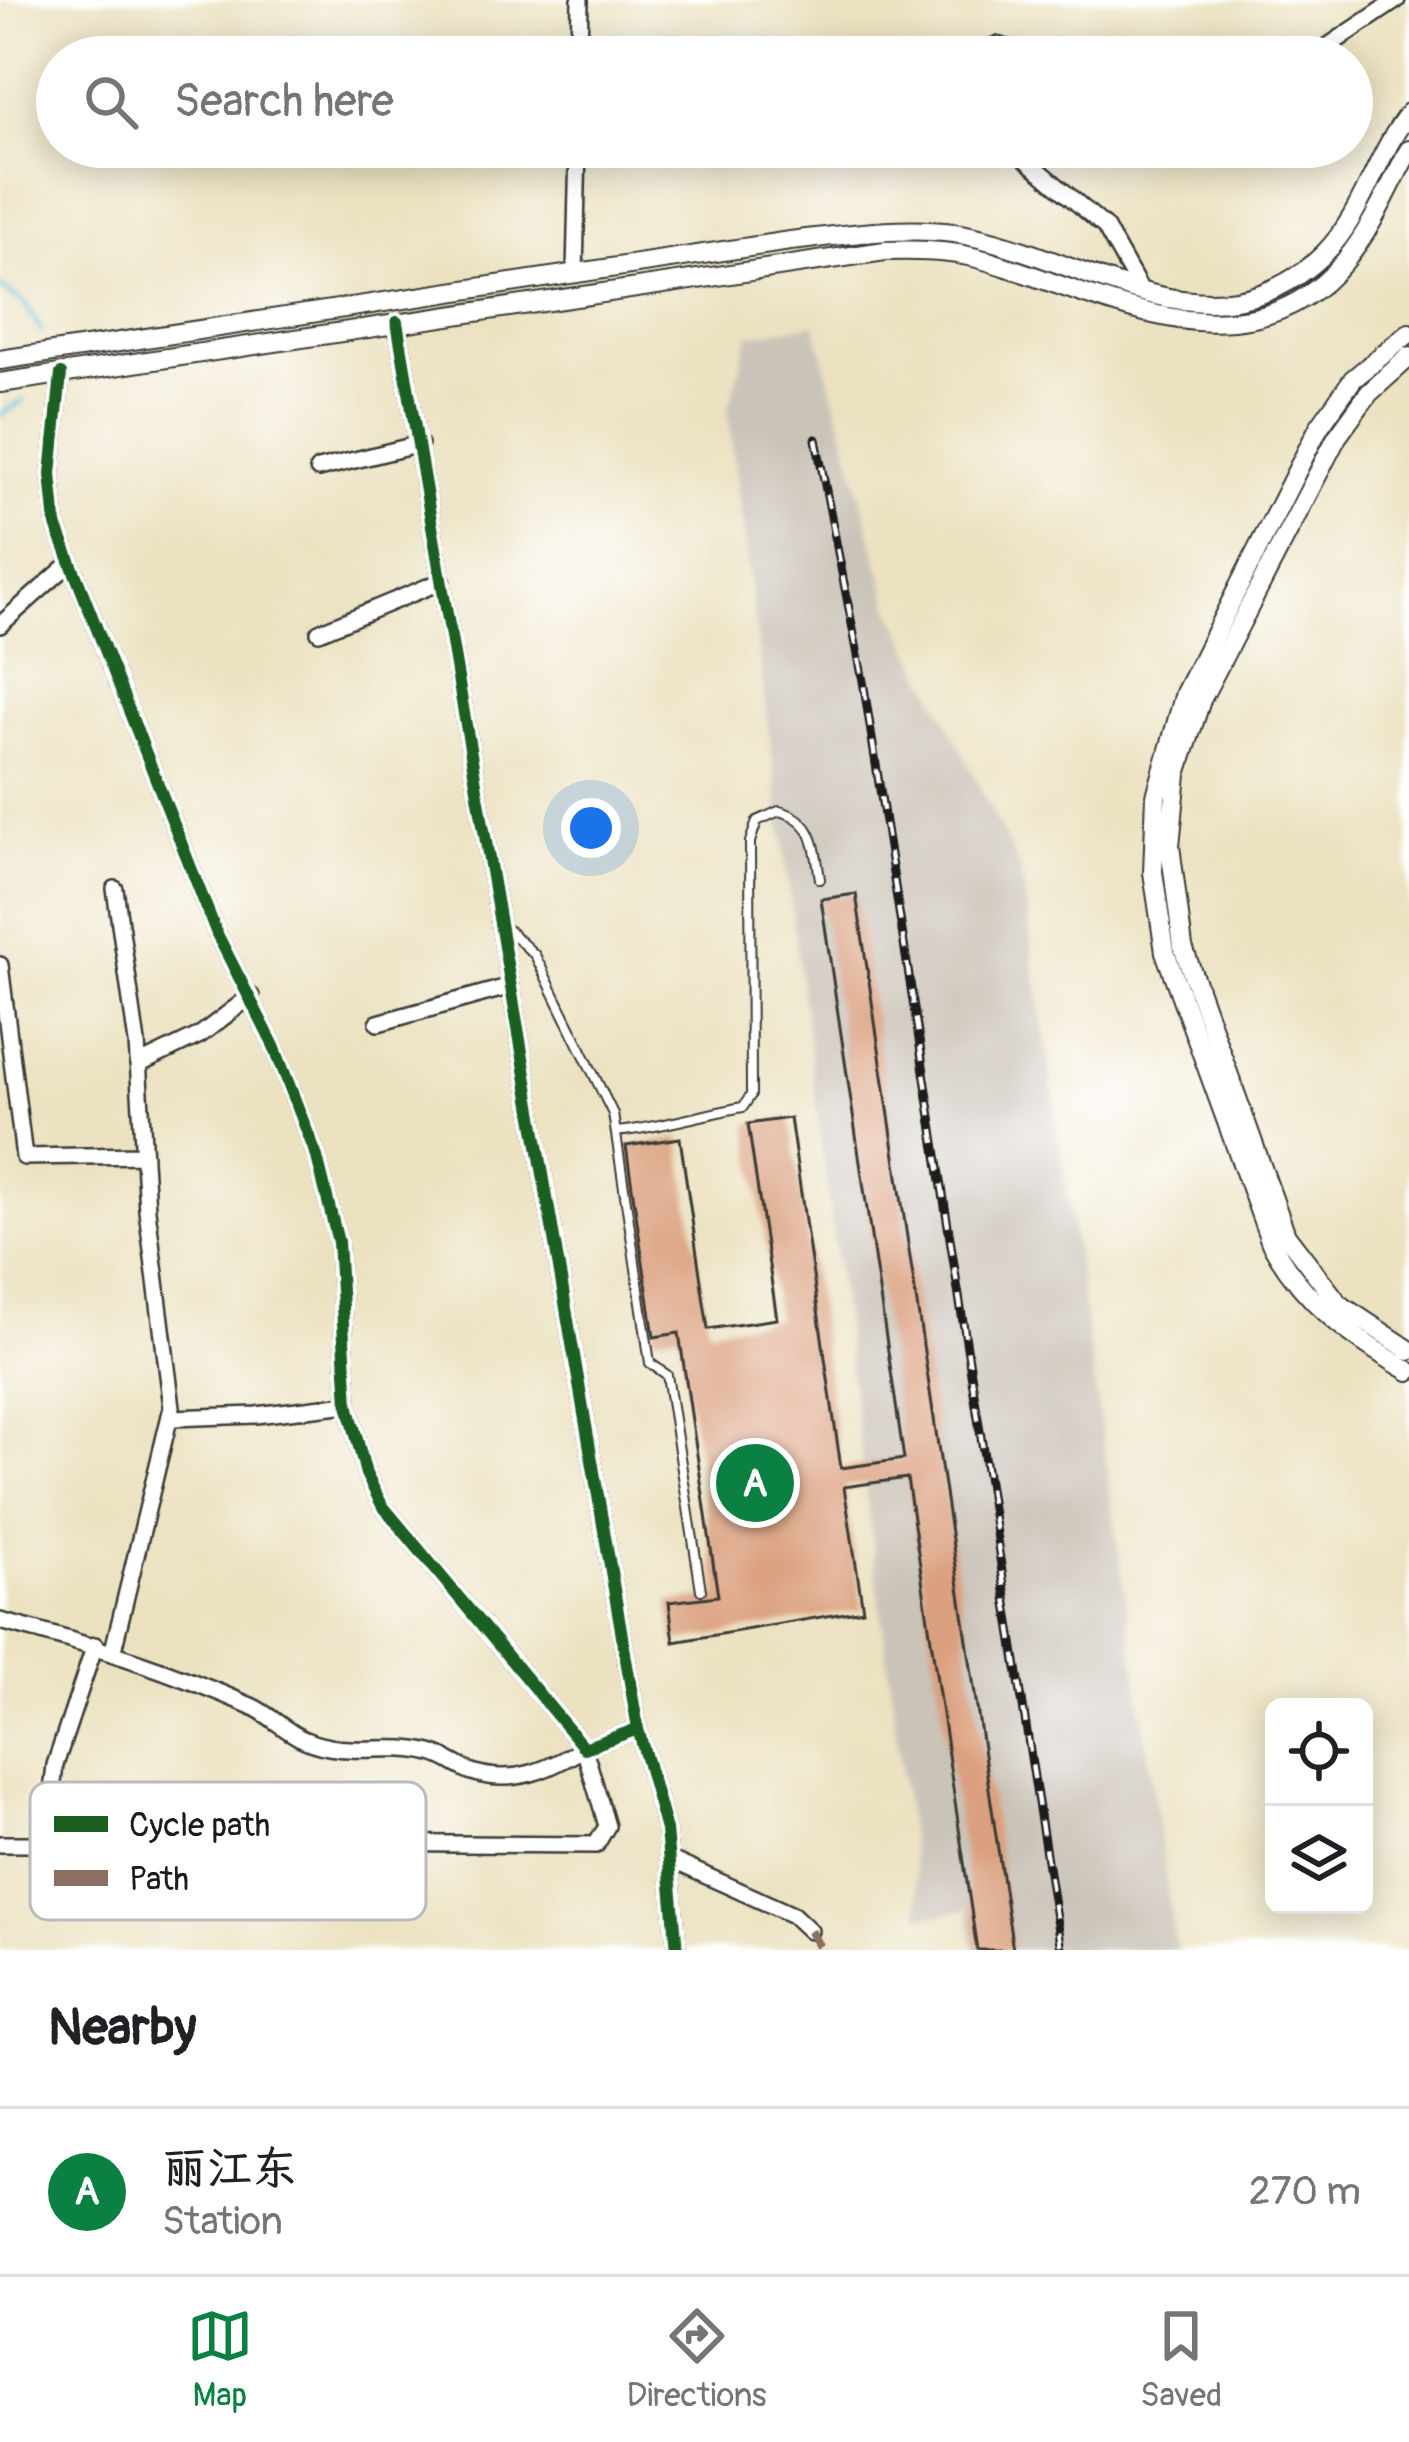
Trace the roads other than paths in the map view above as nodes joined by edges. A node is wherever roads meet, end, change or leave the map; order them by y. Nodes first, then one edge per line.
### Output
1 (580, 0) edge
2 (1397, 0) edge
3 (579, 36) edge
4 (1343, 36) edge
5 (1409, 113) edge
6 (1409, 150) edge
7 (578, 168) edge
8 (1036, 168) edge
9 (575, 273) junction
10 (1141, 291) junction
11 (398, 322) junction
12 (1409, 333) edge
13 (1409, 357) edge
14 (0, 360) edge
15 (61, 374) junction
16 (0, 383) edge
17 (420, 443) junction
18 (318, 469) dead end
19 (69, 564) junction
20 (442, 581) junction
21 (0, 625) edge
22 (320, 632) dead end
23 (820, 879) dead end
24 (115, 890) dead end
25 (500, 923) junction
26 (0, 965) edge
27 (511, 986) junction
28 (251, 996) junction
29 (378, 1023) dead end
30 (138, 1065) junction
31 (616, 1132) junction
32 (143, 1156) junction
33 (1409, 1350) edge
34 (1409, 1371) edge
35 (348, 1403) junction
36 (172, 1418) junction
37 (701, 1590) dead end
38 (0, 1621) edge
39 (95, 1646) junction
40 (113, 1650) junction
41 (638, 1730) junction
42 (584, 1748) junction
43 (53, 1782) edge
44 (426, 1844) edge
45 (669, 1859) junction
46 (810, 1931) dead end
47 (677, 1950) edge

1 - 3 street
2 - 4 street
5 - 10 street
6 - 11 street
7 - 9 street
8 - 10 street
9 - 10 street
9 - 14 street
11 - 15 street
11 - 17 street
12 - 34 street
13 - 33 street
15 - 16 street
15 - 19 street
17 - 18 street
17 - 20 street
19 - 21 street
19 - 28 street
20 - 22 street
20 - 25 street
23 - 31 lane
24 - 30 street
25 - 27 street
25 - 31 lane
26 - 32 street
27 - 29 street
27 - 41 street
28 - 30 street
28 - 35 street
30 - 32 street
31 - 37 lane
32 - 36 street
35 - 36 street
35 - 42 street
36 - 40 street
38 - 39 street
39 - 40 street
39 - 43 street
40 - 42 street
41 - 42 street
41 - 45 street
42 - 44 street
45 - 46 street
45 - 47 street

